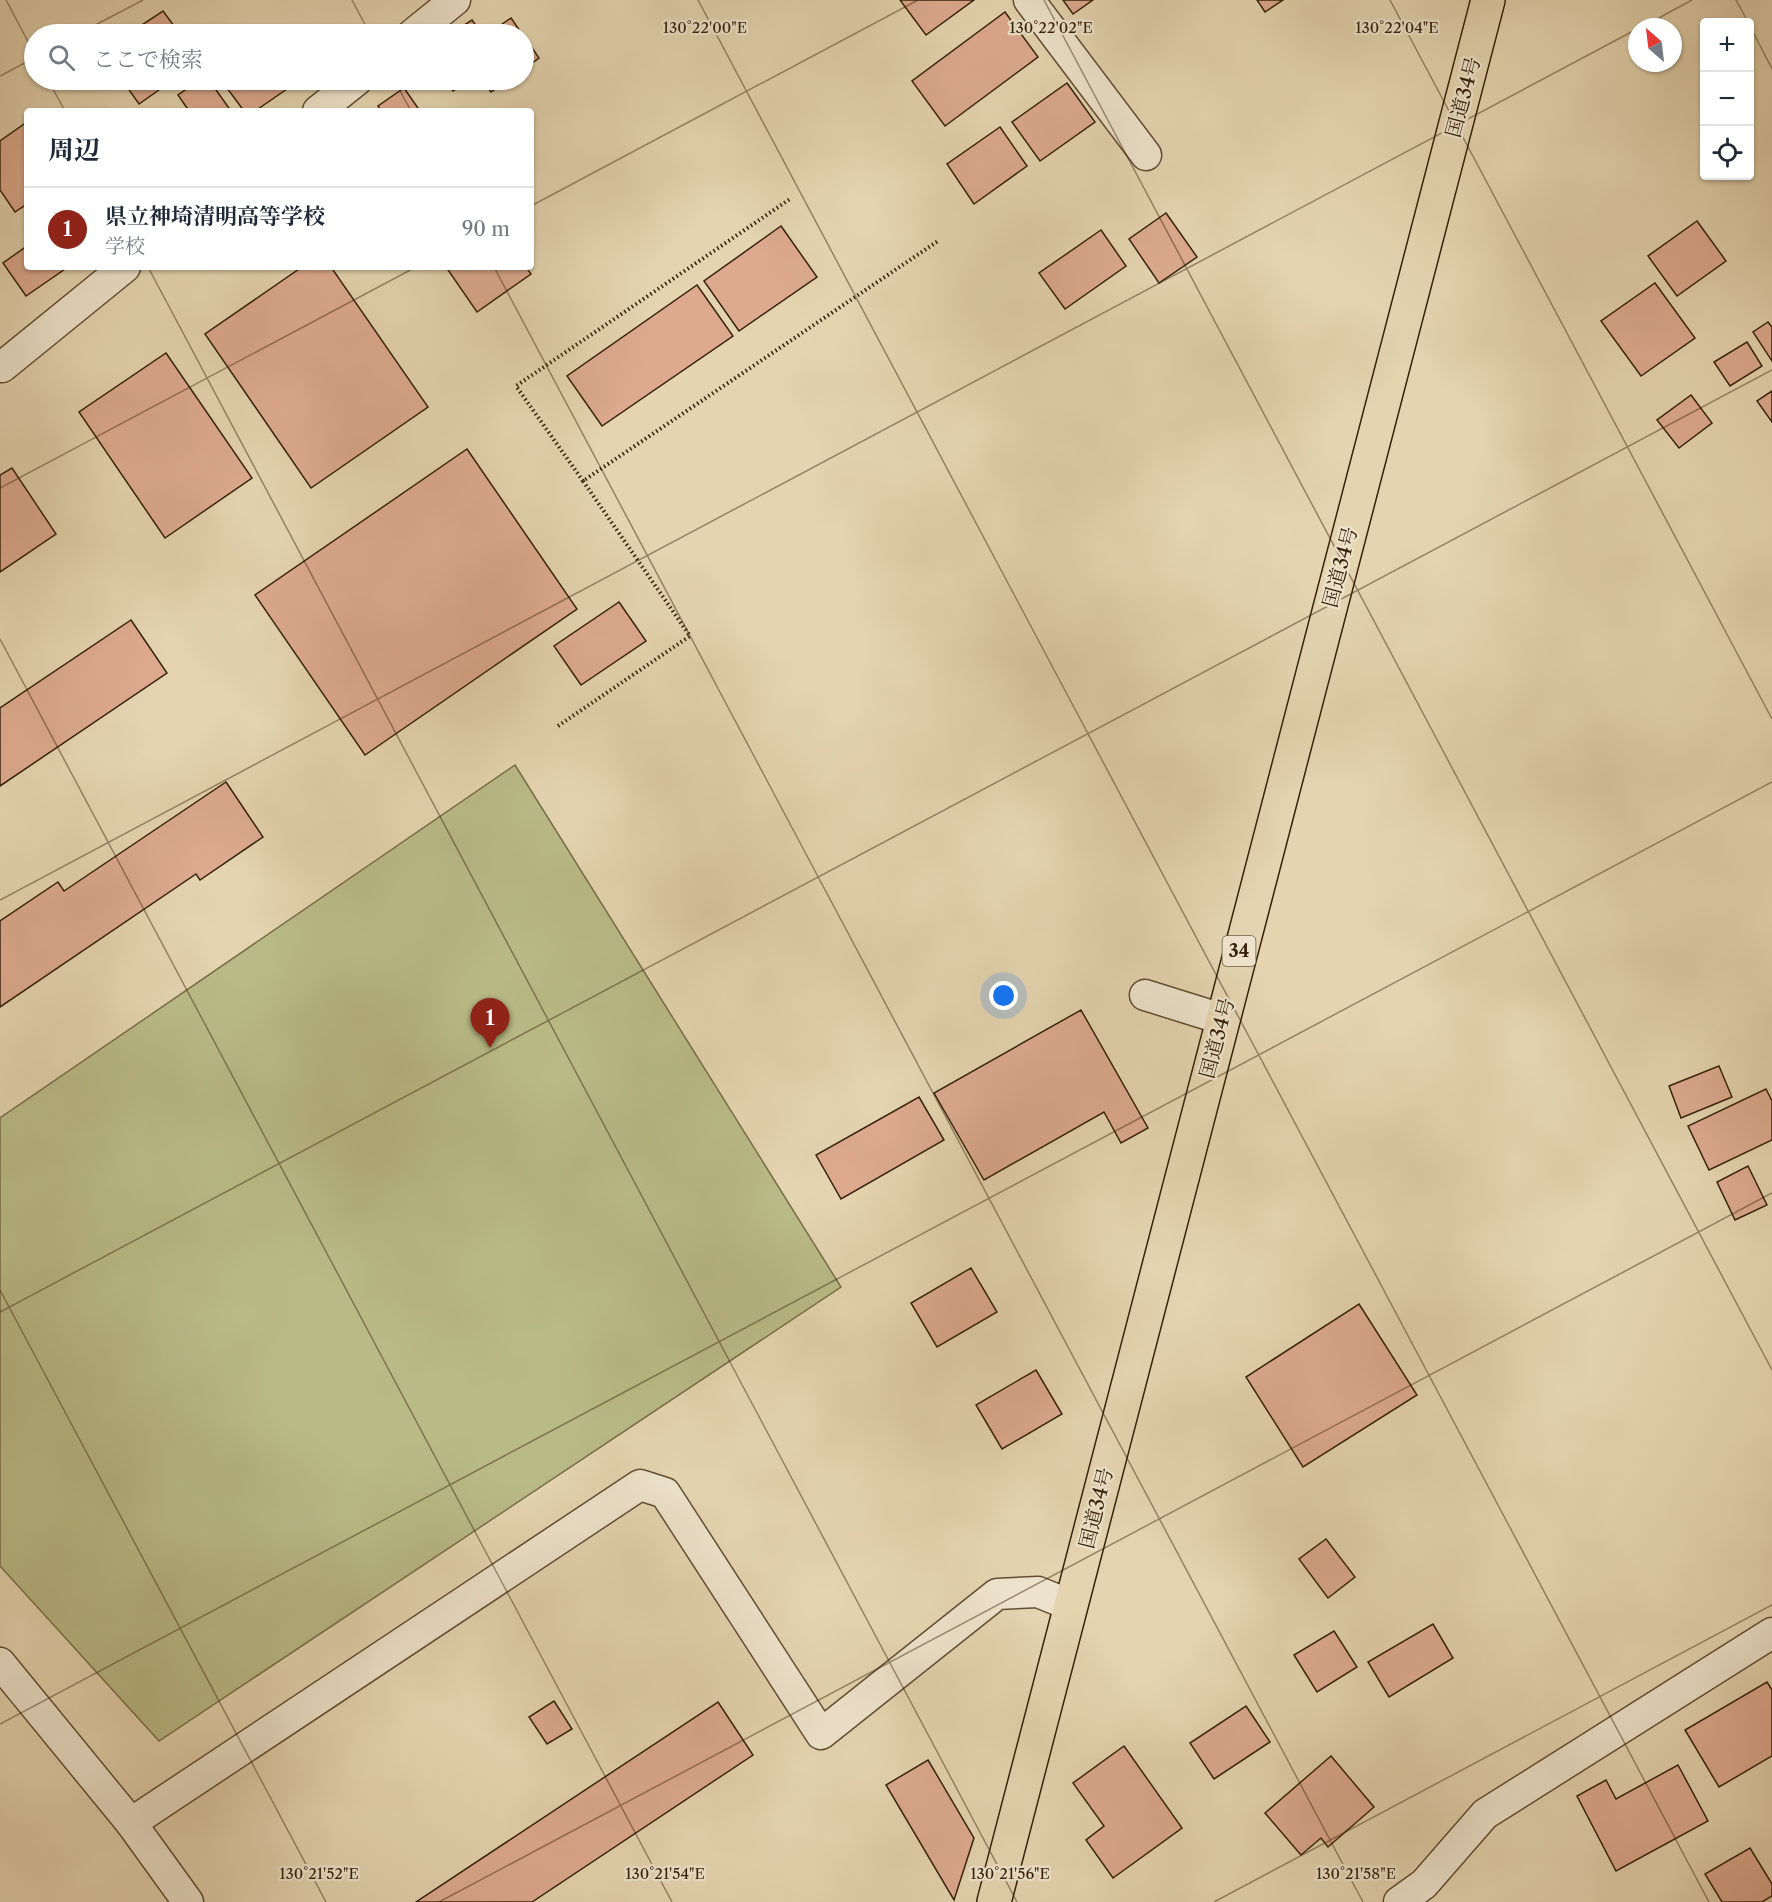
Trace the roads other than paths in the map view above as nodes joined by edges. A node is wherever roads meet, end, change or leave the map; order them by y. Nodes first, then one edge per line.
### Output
1 (455, 0) edge
2 (1029, 0) edge
3 (1488, 0) edge
4 (425, 24) edge
5 (344, 90) edge
6 (322, 108) edge
7 (1146, 155) dead end
8 (121, 270) edge
9 (0, 365) edge
10 (1145, 995) dead end
11 (1222, 1019) junction
12 (1071, 1605) junction
13 (1772, 1633) edge
14 (0, 1663) edge
15 (132, 1823) junction
16 (188, 1902) edge
17 (994, 1902) edge
18 (1399, 1902) edge

1 - 4 street
2 - 7 street
3 - 11 highway, 国道34号 / 34
5 - 6 street
8 - 9 street
10 - 11 street
11 - 12 highway, 国道34号 / 34
12 - 15 street
12 - 17 highway, 国道34号 / 34
13 - 18 street
14 - 15 street
15 - 16 street

